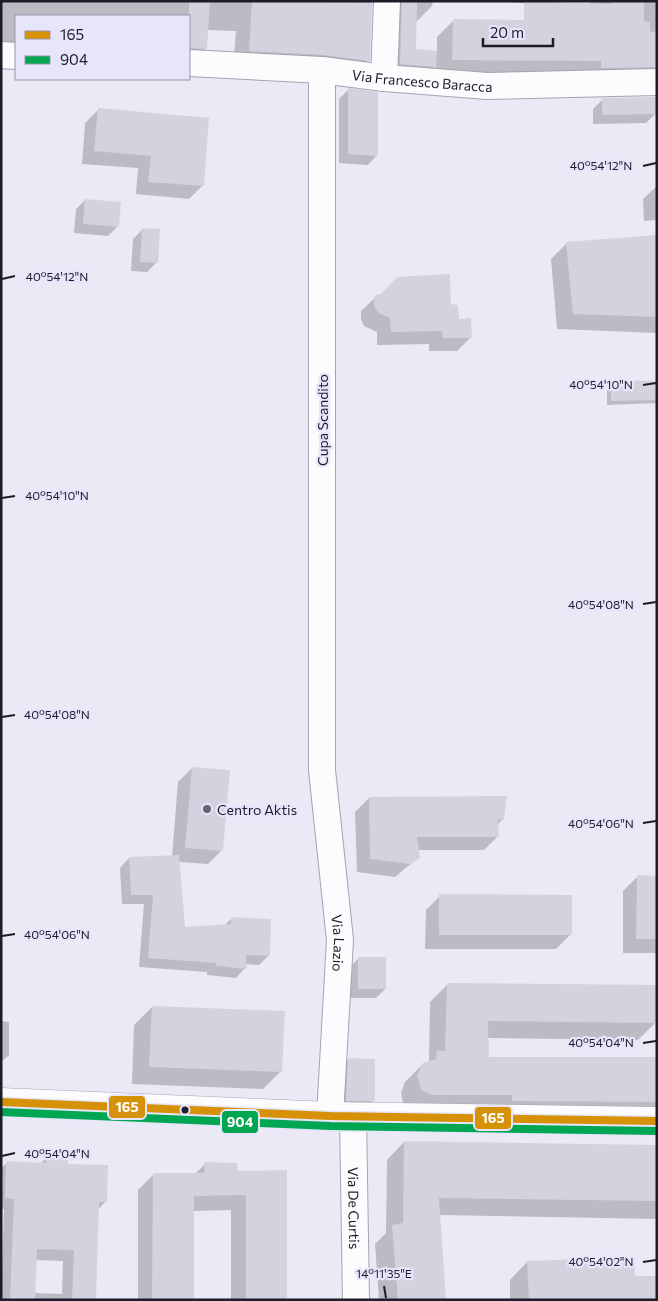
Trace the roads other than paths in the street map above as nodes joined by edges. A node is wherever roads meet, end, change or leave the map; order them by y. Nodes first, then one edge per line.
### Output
1 (387, 1) edge
2 (1, 55) edge
3 (15, 56) edge
4 (190, 63) edge
5 (322, 70) junction
6 (384, 78) junction
7 (657, 82) edge
8 (322, 770) joint
9 (1, 1102) edge
10 (341, 1116) junction
11 (657, 1121) edge
12 (356, 1300) edge

1 - 6 street
2 - 3 street
4 - 5 street, Via Francesco Baracca
5 - 6 street, Via Francesco Baracca
5 - 8 street, Cupa Scandito
6 - 7 street, Via Francesco Baracca
8 - 10 street, Via Lazio
9 - 10 main road
10 - 11 main road
10 - 12 street, Via De Curtis

